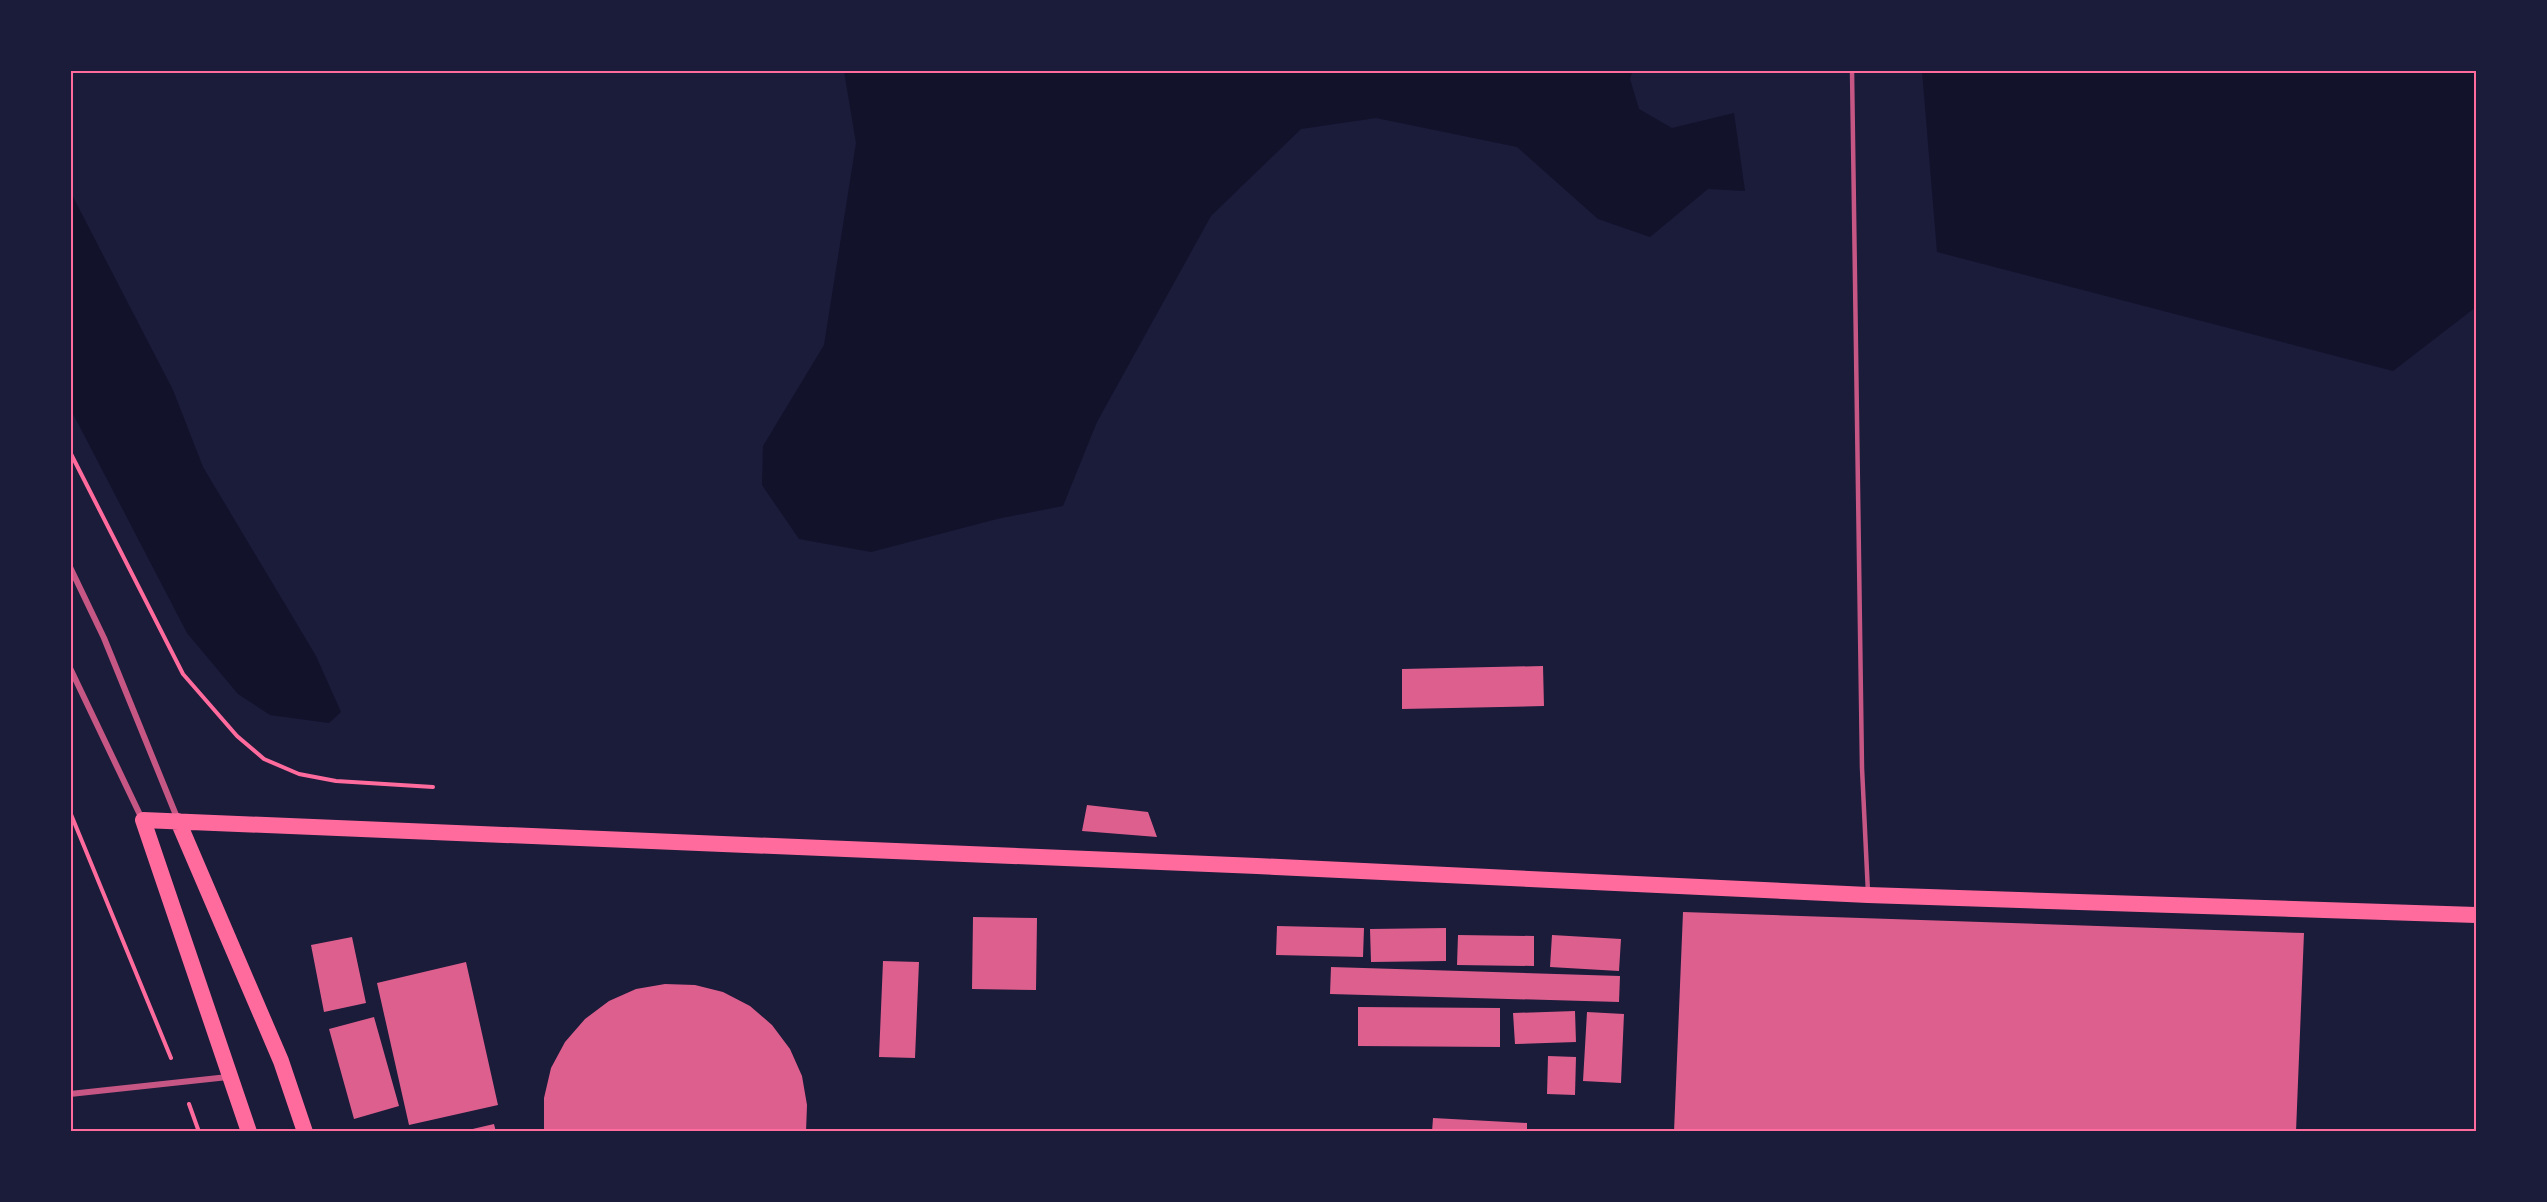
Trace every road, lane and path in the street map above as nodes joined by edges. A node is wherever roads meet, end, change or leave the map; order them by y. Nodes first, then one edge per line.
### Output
1 (1852, 70) edge
2 (70, 452) edge
3 (70, 567) edge
4 (70, 668) edge
5 (433, 787) dead end
6 (70, 812) edge
7 (143, 820) junction
8 (178, 821) junction
9 (1868, 896) junction
10 (2476, 915) edge
11 (231, 1077) junction
12 (181, 1082) junction
13 (70, 1094) edge
14 (199, 1131) edge
15 (249, 1131) edge
16 (305, 1131) edge

1 - 9 lane
2 - 5 path
3 - 8 street
4 - 7 street
6 - 12 path
7 - 8 highway
7 - 11 highway
8 - 9 highway
8 - 16 highway
9 - 10 highway
11 - 12 street
11 - 15 highway
12 - 13 street
12 - 14 path

